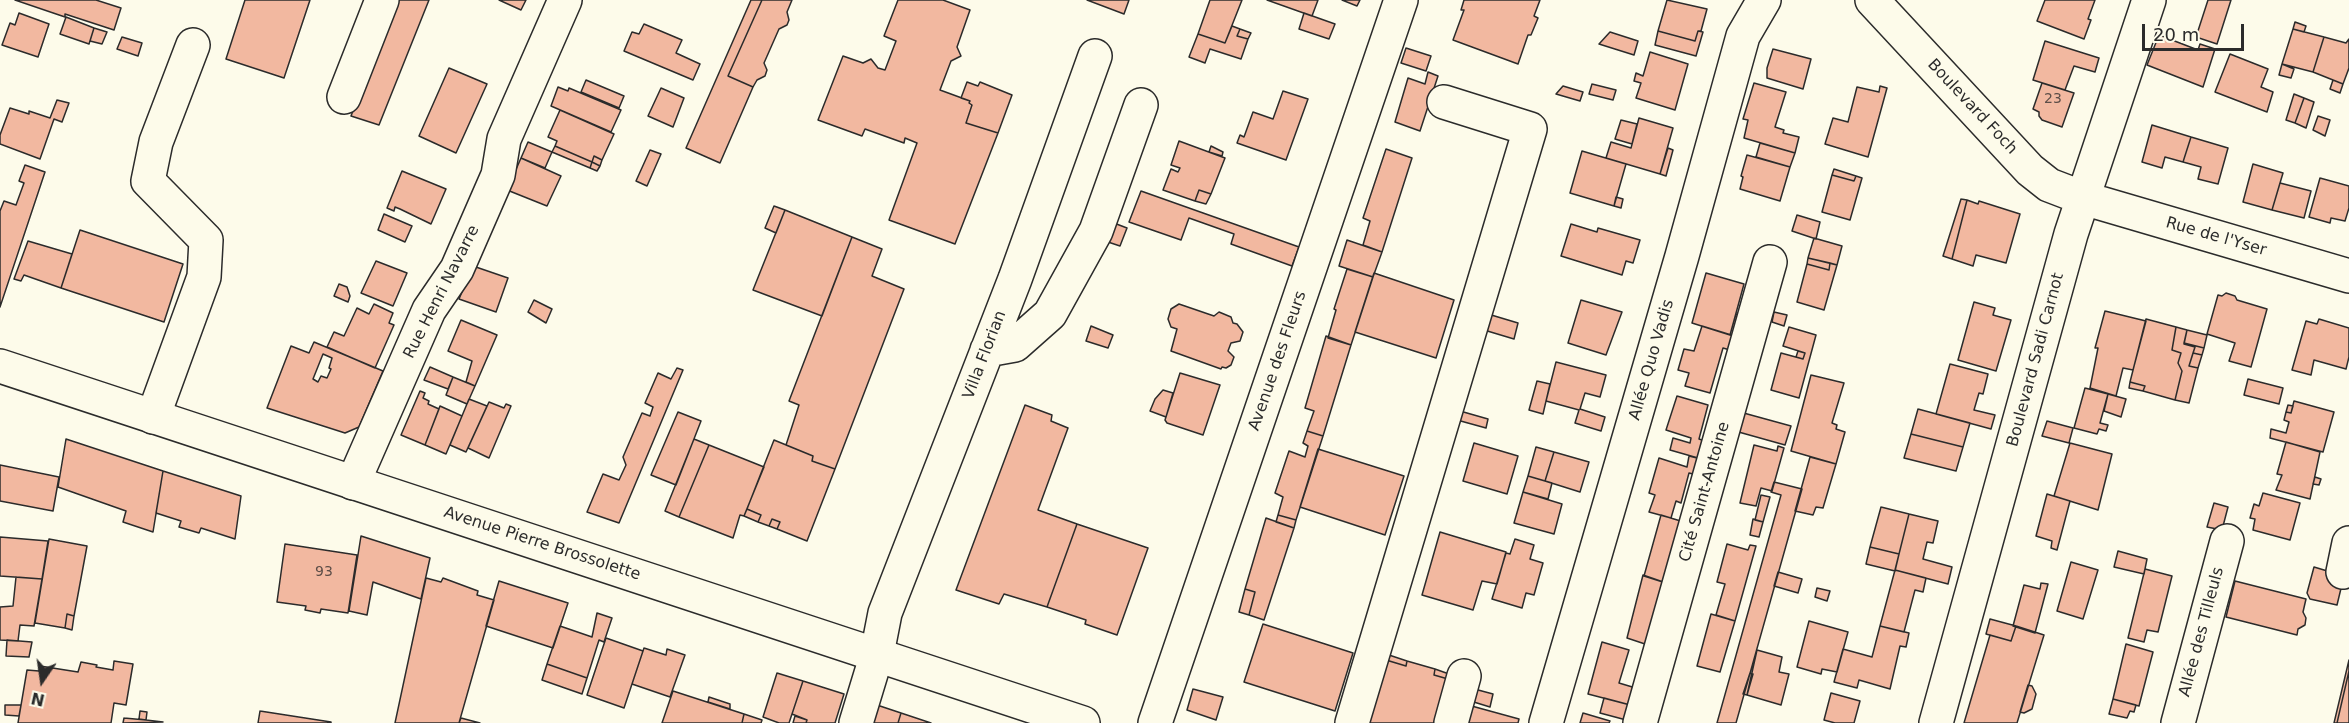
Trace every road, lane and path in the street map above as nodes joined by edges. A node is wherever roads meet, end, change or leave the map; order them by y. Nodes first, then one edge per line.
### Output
1 (382, 0) edge
2 (565, 0) edge
3 (1401, 0) edge
4 (1764, 0) edge
5 (1872, 0) edge
6 (2149, 0) edge
7 (193, 45) dead end
8 (1095, 57) dead end
9 (344, 98) dead end
10 (1444, 102) dead end
11 (1141, 105) dead end
12 (2083, 198) junction
13 (1770, 262) dead end
14 (2349, 276) edge
15 (987, 350) junction
16 (0, 366) edge
17 (153, 417) junction
18 (352, 483) junction
19 (2227, 541) dead end
20 (876, 654) junction
21 (1464, 676) dead end
22 (856, 723) edge
23 (1083, 723) edge
24 (1155, 723) edge
25 (1352, 723) edge
26 (1451, 723) edge
27 (1546, 723) edge
28 (1641, 723) edge
29 (1936, 723) edge
30 (2178, 723) edge

1 - 9 street
2 - 18 street, Rue Henri Navarre
3 - 24 street, Avenue des Fleurs
4 - 27 street, Allée Quo Vadis
5 - 12 street, Boulevard Foch
6 - 12 street, Boulevard Sadi Carnot
7 - 17 street
8 - 15 street, Villa Florian
10 - 25 street
11 - 15 street
12 - 14 street, Rue de l'Yser
12 - 29 street, Boulevard Sadi Carnot
13 - 28 street, Cité Saint-Antoine
15 - 20 street, Villa Florian
16 - 17 street, Avenue Pierre Brossolette
17 - 18 street, Avenue Pierre Brossolette
18 - 20 street, Avenue Pierre Brossolette
19 - 30 street, Allée des Tilleuls
20 - 22 street, Villa Florian
20 - 23 street, Avenue Pierre Brossolette
21 - 26 street

